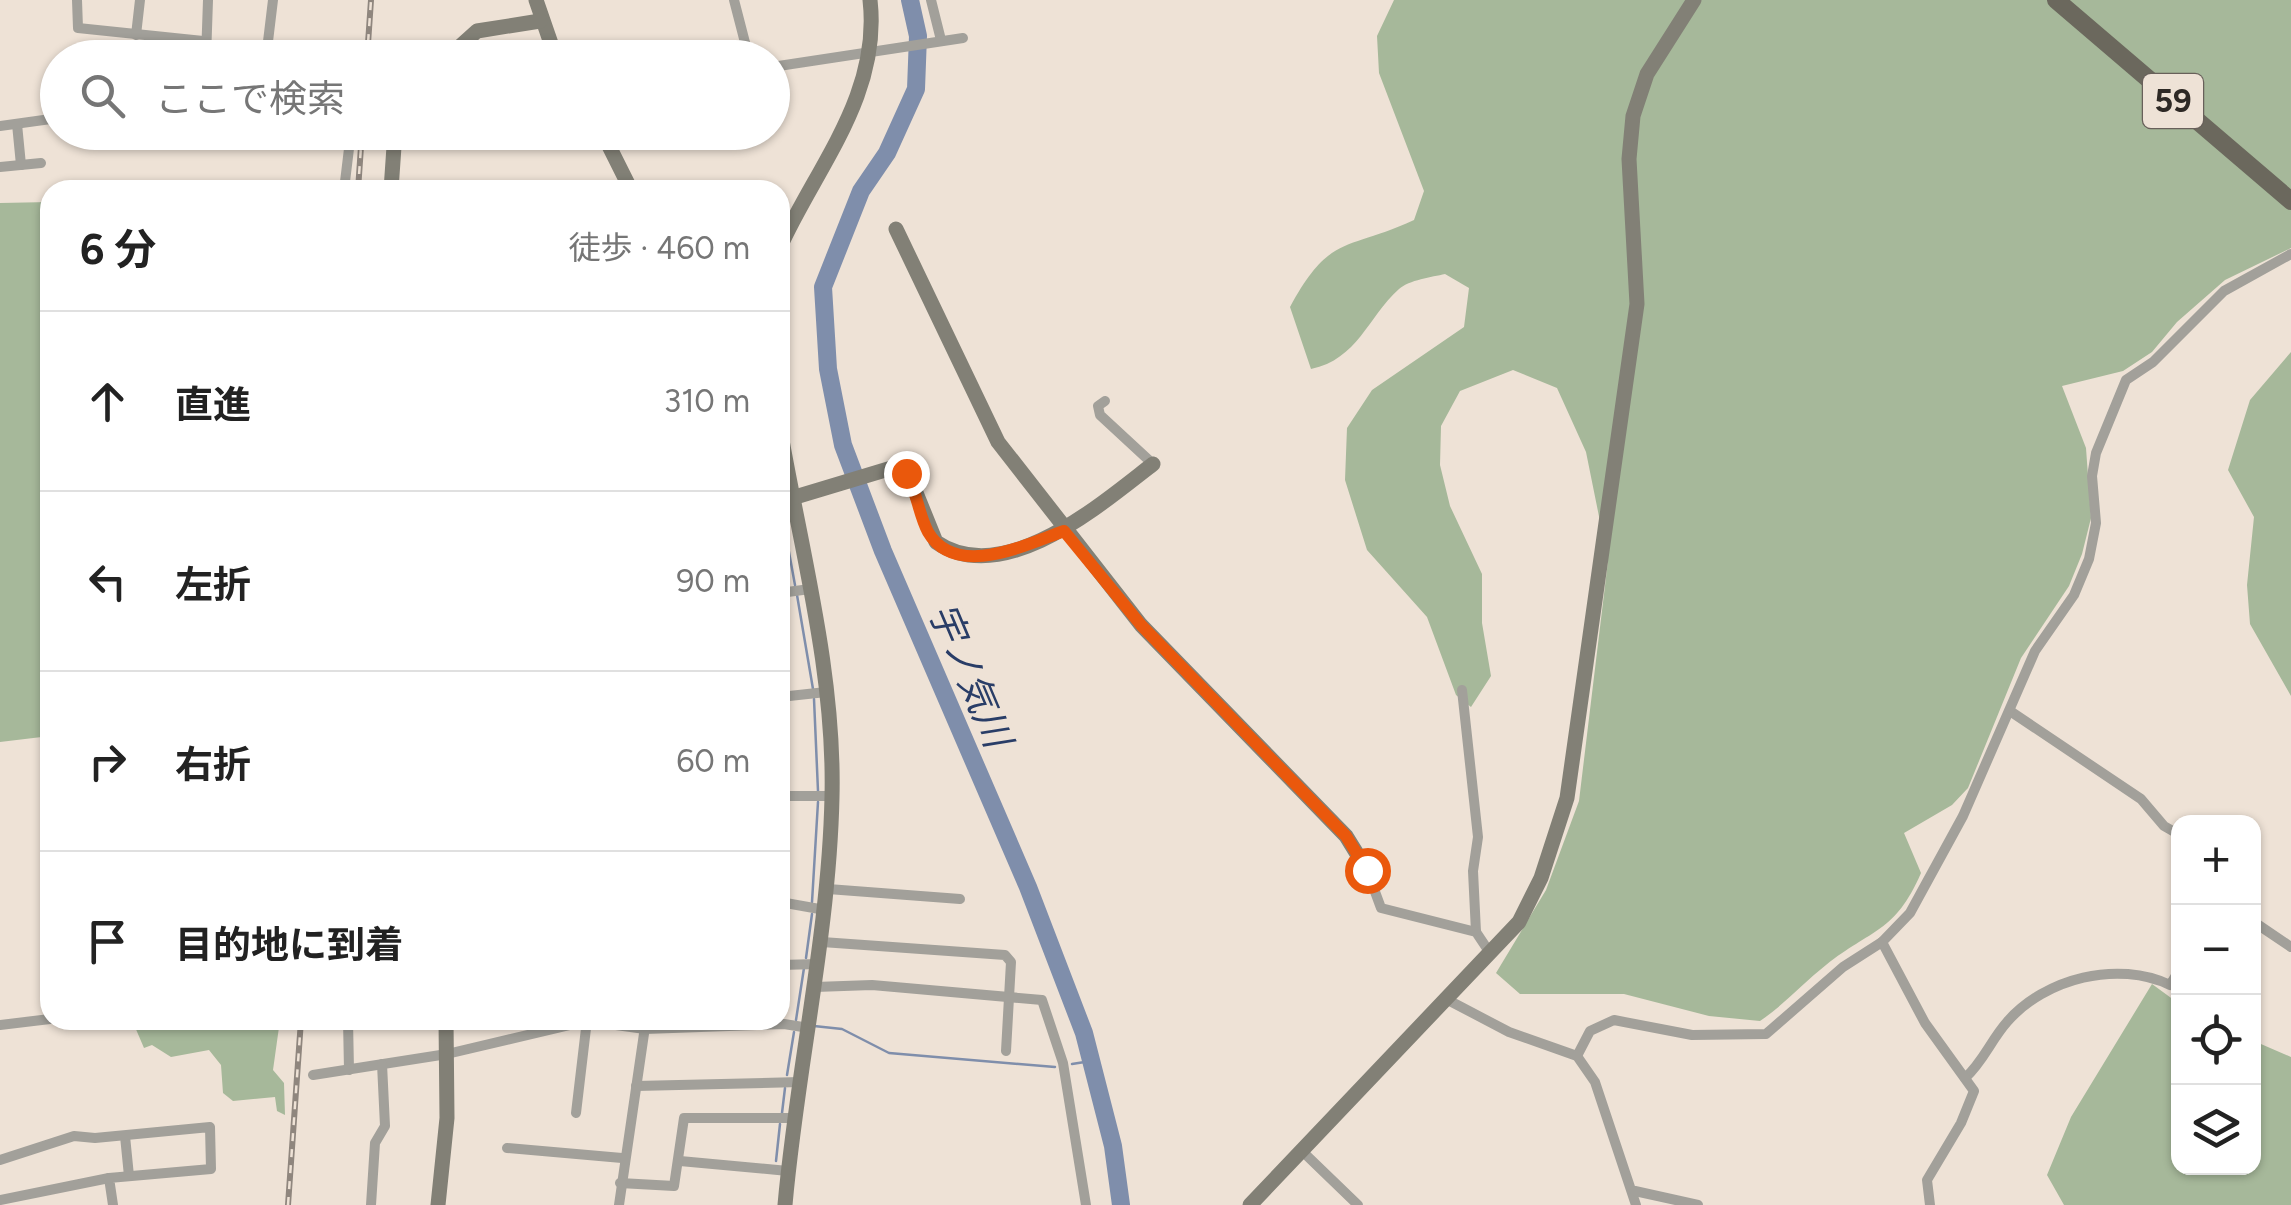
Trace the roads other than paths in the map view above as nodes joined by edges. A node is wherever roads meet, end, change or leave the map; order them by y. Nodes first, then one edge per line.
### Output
1 (77, 0) edge
2 (140, 0) edge
3 (208, 0) edge
4 (273, 0) edge
5 (536, 0) edge
6 (734, 0) edge
7 (870, 0) edge
8 (930, 0) edge
9 (1694, 0) edge
10 (2056, 0) edge
11 (540, 20) junction
12 (136, 35) junction
13 (964, 38) dead end
14 (192, 40) edge
15 (203, 40) edge
16 (268, 40) edge
17 (467, 40) edge
18 (548, 40) edge
19 (744, 40) edge
20 (938, 40) junction
21 (870, 51) junction
22 (790, 64) edge
23 (40, 121) edge
24 (17, 124) junction
25 (0, 126) edge
26 (348, 150) edge
27 (394, 150) edge
28 (611, 150) edge
29 (42, 163) dead end
30 (21, 165) junction
31 (0, 166) edge
32 (345, 180) edge
33 (392, 180) edge
34 (626, 180) edge
35 (2291, 201) edge
36 (790, 229) edge
37 (896, 229) dead end
38 (2291, 254) edge
39 (1105, 401) dead end
40 (1153, 464) joint
41 (790, 486) edge
42 (792, 498) junction
43 (1064, 531) junction
44 (810, 589) junction
45 (790, 592) edge
46 (1462, 690) dead end
47 (826, 692) junction
48 (790, 697) edge
49 (2010, 711) junction
50 (790, 796) edge
51 (832, 796) junction
52 (2171, 830) edge
53 (1367, 870) joint
54 (828, 889) junction
55 (960, 900) dead end
56 (790, 904) edge
57 (825, 910) junction
58 (2261, 927) edge
59 (1476, 932) junction
60 (822, 942) junction
61 (1882, 942) junction
62 (2291, 947) edge
63 (1490, 953) junction
64 (818, 964) junction
65 (790, 965) edge
66 (2171, 983) edge
67 (815, 987) junction
68 (1009, 995) junction
69 (1446, 999) junction
70 (40, 1020) edge
71 (0, 1025) edge
72 (790, 1025) edge
73 (808, 1028) junction
74 (348, 1030) edge
75 (446, 1030) edge
76 (549, 1030) edge
77 (586, 1030) edge
78 (644, 1030) edge
79 (1006, 1051) dead end
80 (447, 1054) junction
81 (1577, 1056) junction
82 (382, 1064) junction
83 (349, 1070) junction
84 (313, 1076) dead end
85 (1965, 1078) junction
86 (800, 1082) junction
87 (636, 1086) junction
88 (576, 1112) dead end
89 (793, 1118) junction
90 (126, 1136) junction
91 (507, 1148) dead end
92 (1302, 1151) junction
93 (622, 1158) junction
94 (0, 1160) edge
95 (680, 1161) junction
96 (788, 1170) junction
97 (129, 1176) junction
98 (110, 1178) junction
99 (620, 1183) junction
100 (1635, 1192) junction
101 (0, 1200) edge
102 (113, 1205) edge
103 (372, 1205) edge
104 (438, 1205) edge
105 (619, 1205) edge
106 (785, 1205) edge
107 (1086, 1205) edge
108 (1250, 1205) edge
109 (1358, 1205) edge
110 (1636, 1205) edge
111 (1698, 1205) edge
112 (1930, 1205) edge

1 - 12 street
2 - 12 street
3 - 15 street
4 - 16 street
5 - 11 street
6 - 19 street
7 - 21 street
8 - 20 street
9 - 63 street
10 - 35 main road, 59
11 - 17 street
11 - 18 street
12 - 14 street
13 - 20 street
20 - 21 street
21 - 22 street
21 - 36 street
23 - 24 street
24 - 25 street
24 - 30 street
26 - 32 street
27 - 33 street
28 - 34 street
29 - 30 street
30 - 31 street
37 - 43 street
38 - 49 street
39 - 40 street
40 - 43 street
41 - 42 street
42 - 43 street
42 - 44 street
43 - 53 street
44 - 45 street
44 - 47 street
46 - 59 street
47 - 48 street
47 - 51 street
49 - 52 street
49 - 61 street
50 - 51 street
51 - 54 street
53 - 59 street
54 - 55 street
54 - 57 street
56 - 57 street
57 - 60 street
58 - 62 street
59 - 63 street
60 - 64 street
60 - 68 street
61 - 81 street
61 - 85 street
63 - 69 street
64 - 65 street
64 - 67 street
66 - 85 street
67 - 68 street
67 - 73 street
68 - 79 street
68 - 107 street
69 - 81 street
69 - 92 street
70 - 71 street
72 - 73 street
73 - 86 street
74 - 83 street
75 - 80 street
76 - 80 street
77 - 88 street
78 - 87 street
80 - 82 street
80 - 104 street
81 - 100 street
82 - 83 street
82 - 103 street
83 - 84 street
85 - 112 street
86 - 87 street
86 - 89 street
87 - 93 street
89 - 95 street
89 - 96 street
90 - 94 street
90 - 97 street
90 - 97 street
91 - 93 street
92 - 108 street
92 - 109 street
93 - 99 street
95 - 96 street
95 - 99 street
96 - 106 street
97 - 98 street
98 - 101 street
98 - 102 street
99 - 105 street
100 - 110 street
100 - 111 street

